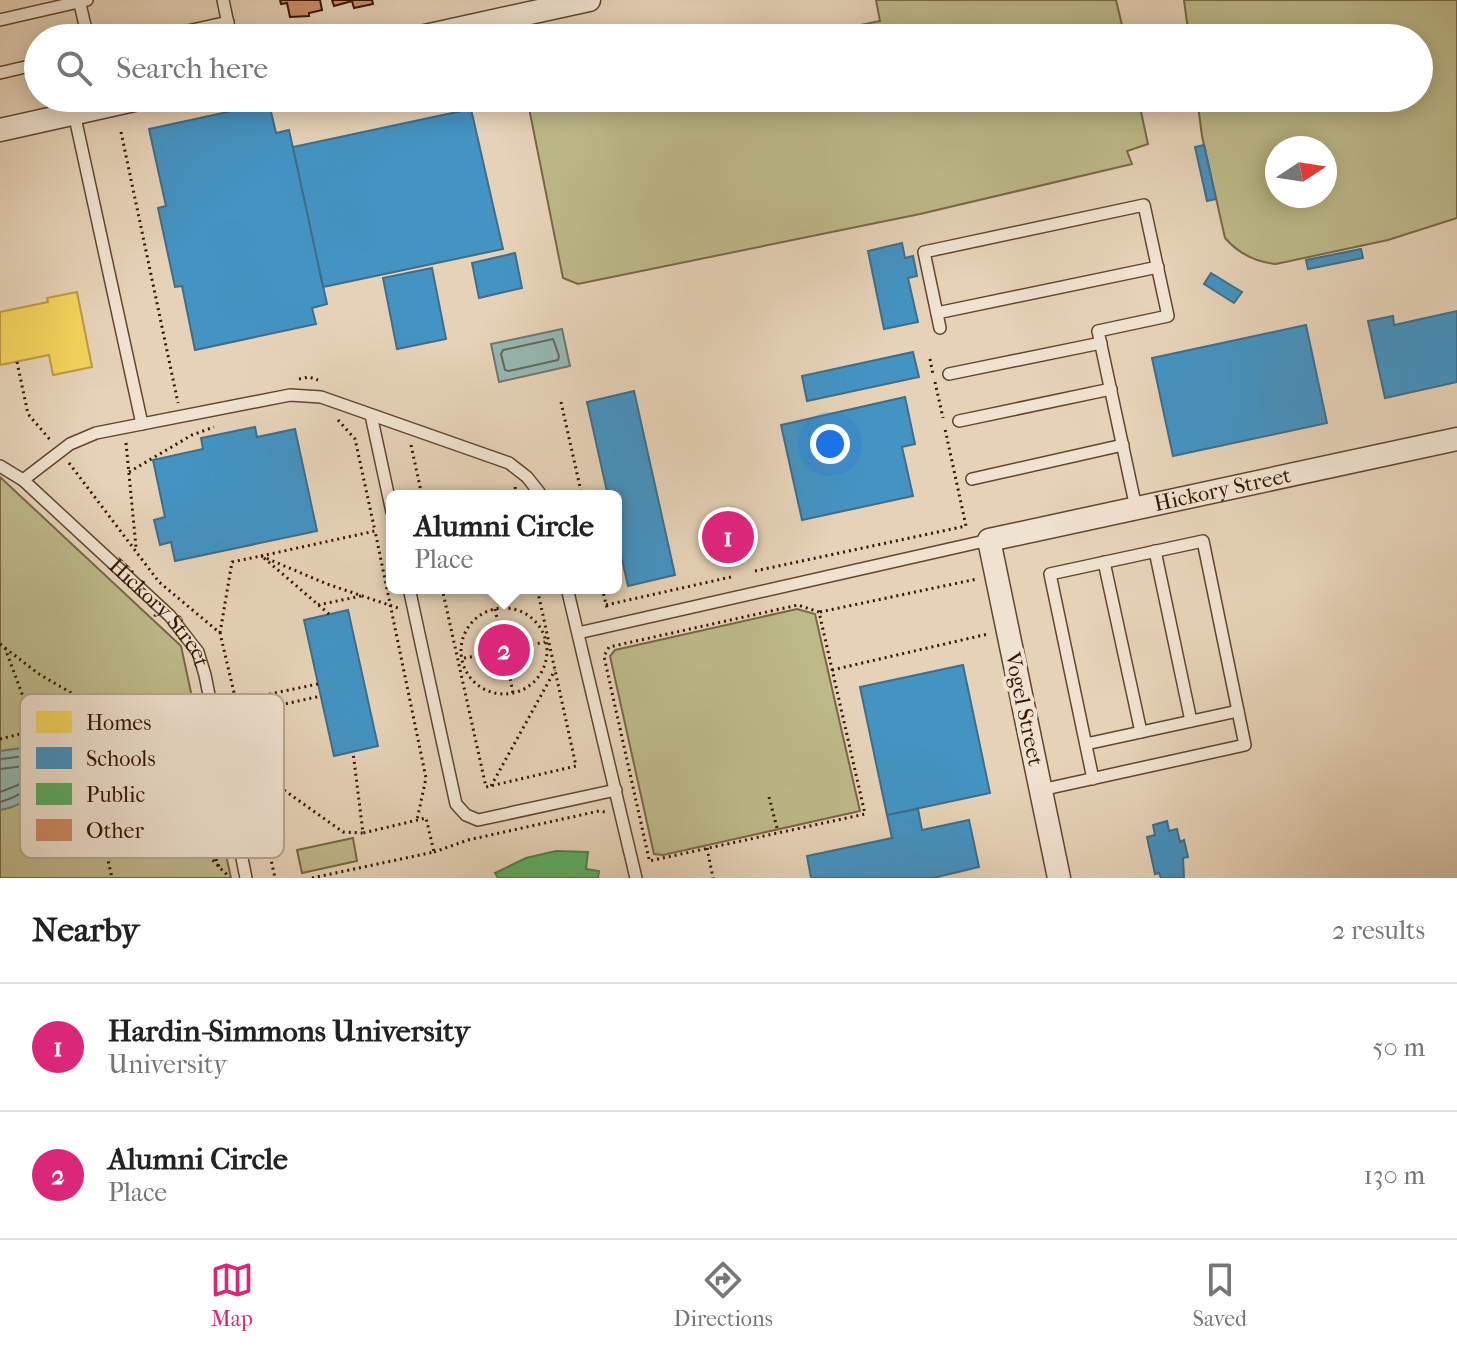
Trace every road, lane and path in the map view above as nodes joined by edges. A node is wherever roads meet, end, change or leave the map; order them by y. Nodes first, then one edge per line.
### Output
1 (223, 0) edge
2 (589, 0) edge
3 (82, 1) edge
4 (0, 20) edge
5 (228, 22) joint
6 (86, 24) edge
7 (219, 24) edge
8 (480, 24) edge
9 (24, 67) edge
10 (0, 73) edge
11 (74, 113) joint
12 (0, 130) edge
13 (121, 132) dead end
14 (1158, 267) junction
15 (937, 313) junction
16 (940, 328) dead end
17 (1101, 343) junction
18 (930, 359) dead end
19 (17, 362) dead end
20 (949, 374) dead end
21 (295, 380) dead end
22 (322, 382) dead end
23 (1111, 389) junction
24 (561, 402) dead end
25 (178, 403) dead end
26 (371, 415) junction
27 (336, 418) dead end
28 (959, 421) dead end
29 (223, 423) dead end
30 (142, 424) junction
31 (125, 427) junction
32 (1457, 439) edge
33 (410, 443) dead end
34 (1123, 445) junction
35 (60, 452) junction
36 (0, 466) edge
37 (129, 472) junction
38 (972, 479) dead end
39 (23, 480) junction
40 (387, 490) edge
41 (421, 490) edge
42 (537, 490) edge
43 (581, 490) edge
44 (1136, 508) junction
45 (375, 531) junction
46 (989, 540) junction
47 (136, 550) junction
48 (1155, 551) junction
49 (261, 556) junction
50 (1104, 562) junction
51 (755, 571) dead end
52 (731, 577) dead end
53 (979, 579) dead end
54 (386, 583) edge
55 (388, 594) edge
56 (410, 594) edge
57 (444, 594) edge
58 (538, 594) edge
59 (568, 594) edge
60 (603, 594) edge
61 (363, 596) junction
62 (318, 605) junction
63 (391, 606) junction
64 (495, 609) junction
65 (819, 612) junction
66 (414, 613) junction
67 (329, 614) dead end
68 (499, 628) junction
69 (220, 633) junction
70 (578, 633) junction
71 (990, 634) dead end
72 (547, 641) junction
73 (0, 644) edge
74 (526, 646) junction
75 (5, 648) junction
76 (482, 655) junction
77 (460, 659) junction
78 (555, 670) junction
79 (832, 670) junction
80 (509, 672) junction
81 (318, 684) dead end
82 (513, 693) junction
83 (22, 694) edge
84 (73, 694) edge
85 (209, 694) edge
86 (234, 694) edge
87 (270, 694) edge
88 (321, 696) dead end
89 (284, 704) edge
90 (1238, 711) junction
91 (1191, 721) junction
92 (1141, 732) junction
93 (20, 734) edge
94 (0, 739) edge
95 (1086, 744) junction
96 (353, 752) dead end
97 (1093, 779) junction
98 (491, 786) junction
99 (284, 790) edge
100 (616, 790) junction
101 (1041, 790) junction
102 (769, 797) dead end
103 (611, 817) dead end
104 (417, 820) junction
105 (363, 833) junction
106 (778, 833) junction
107 (707, 848) junction
108 (434, 852) junction
109 (108, 858) edge
110 (211, 858) edge
111 (216, 858) edge
112 (242, 858) edge
113 (271, 858) edge
114 (220, 869) junction
115 (112, 878) edge
116 (232, 878) edge
117 (246, 878) edge
118 (275, 878) edge
119 (312, 878) edge
120 (636, 878) edge
121 (713, 878) edge
122 (1059, 878) edge

1 - 5 lane
2 - 8 street
3 - 4 lane
3 - 6 lane
5 - 7 lane
9 - 10 lane
11 - 12 street
11 - 30 lane
13 - 25 path
14 - 15 lane
14 - 15 lane
14 - 17 lane
15 - 16 lane
17 - 20 lane
17 - 23 lane
18 - 51 path
19 - 35 path
21 - 22 path
23 - 28 lane
23 - 34 lane
24 - 43 path
26 - 30 lane
26 - 40 lane
26 - 42 lane
27 - 45 path
29 - 37 path
30 - 31 lane
31 - 35 lane
31 - 37 path
32 - 44 street, Hickory Street
33 - 41 path
34 - 38 lane
34 - 44 lane
35 - 39 lane
35 - 47 path
36 - 39 lane, Hickory Street
37 - 47 path
39 - 85 lane, Hickory Street
44 - 46 street, Hickory Street
45 - 49 path
45 - 54 path
46 - 70 lane
46 - 101 street, Vogel Street
47 - 69 path
48 - 50 lane
48 - 90 lane
48 - 91 lane
49 - 61 path
49 - 62 path
49 - 69 path
50 - 92 lane
50 - 95 lane
52 - 60 path
53 - 65 path
55 - 63 path
56 - 66 lane
57 - 77 path
58 - 72 path
59 - 70 lane
61 - 62 path
61 - 63 path
62 - 67 path
63 - 66 path
63 - 104 path
64 - 68 path
64 - 72 path
64 - 77 path
65 - 79 path
65 - 107 path
66 - 100 lane
68 - 74 path
68 - 76 path
69 - 86 path
70 - 100 lane
71 - 79 path
72 - 74 path
72 - 78 path
72 - 82 path
73 - 75 path
74 - 80 path
75 - 83 path
75 - 84 path
76 - 77 path
76 - 80 path
77 - 82 path
77 - 98 path
78 - 98 path
78 - 98 path
79 - 106 path
80 - 82 path
81 - 87 path
88 - 89 path
90 - 91 lane
90 - 97 lane
91 - 92 lane
92 - 95 lane
93 - 94 path
95 - 97 lane
96 - 105 path
97 - 101 lane
99 - 105 path
100 - 120 lane
101 - 122 street, Vogel Street
102 - 106 path
103 - 108 path
104 - 105 path
104 - 108 path
106 - 107 path
107 - 121 path
108 - 119 path
109 - 115 path
110 - 114 path
111 - 114 path
112 - 117 lane, Hickory Street
113 - 118 path
114 - 116 path

